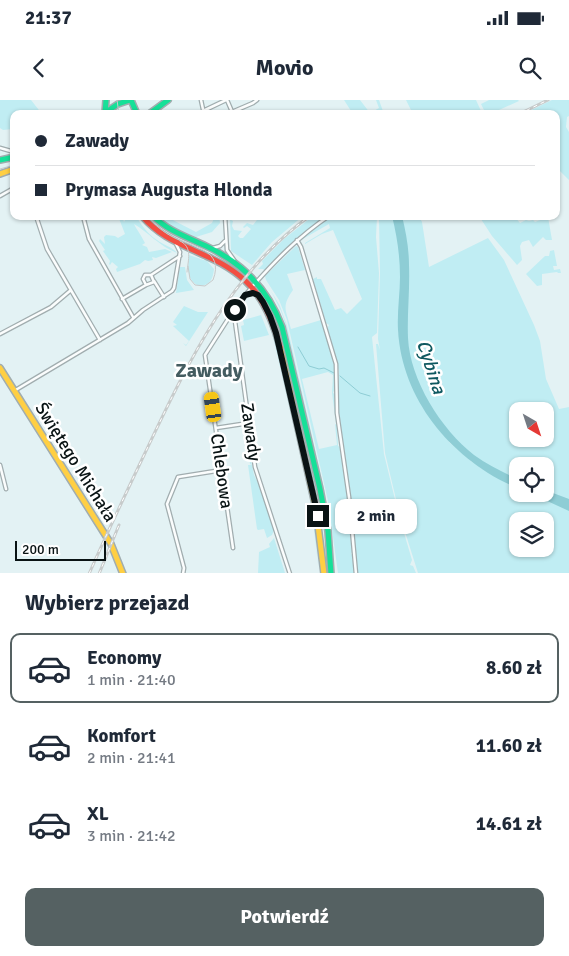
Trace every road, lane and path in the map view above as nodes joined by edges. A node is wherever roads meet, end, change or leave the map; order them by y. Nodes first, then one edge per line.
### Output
1 (131, 100) edge
2 (168, 100) edge
3 (225, 100) edge
4 (257, 100) edge
5 (109, 110) edge
6 (154, 110) edge
7 (208, 110) edge
8 (239, 110) edge
9 (38, 220) edge
10 (84, 220) edge
11 (146, 220) edge
12 (158, 220) edge
13 (225, 220) edge
14 (323, 220) edge
15 (225, 240) junction
16 (298, 240) junction
17 (176, 244) junction
18 (210, 248) junction
19 (180, 256) junction
20 (234, 260) junction
21 (151, 275) junction
22 (154, 280) junction
23 (258, 281) junction
24 (146, 285) junction
25 (252, 287) junction
26 (71, 290) junction
27 (245, 295) junction
28 (164, 297) junction
29 (260, 297) junction
30 (122, 298) junction
31 (234, 315) junction
32 (134, 318) junction
33 (0, 334) edge
34 (100, 340) junction
35 (0, 368) edge
36 (14, 391) junction
37 (249, 423) junction
38 (216, 428) junction
39 (0, 465) edge
40 (222, 470) junction
41 (6, 489) dead end
42 (233, 548) dead end
43 (124, 573) edge
44 (183, 573) edge
45 (289, 573) edge
46 (324, 573) edge
47 (331, 573) edge
48 (356, 573) edge

1 - 5 main road
2 - 6 main road
3 - 7 street
4 - 8 street
9 - 26 street
10 - 30 street
11 - 17 main road
12 - 18 main road
13 - 15 street
14 - 16 street
15 - 18 street
15 - 20 street
16 - 23 street
16 - 48 street
17 - 19 street
17 - 25 main road
18 - 20 main road
19 - 21 street
19 - 28 street
20 - 23 main road
21 - 22 street
21 - 24 street
22 - 24 street
22 - 28 street
23 - 25 street
23 - 47 main road
24 - 30 street
25 - 27 street
25 - 29 main road
26 - 33 street
26 - 34 street
27 - 29 street
27 - 31 street
28 - 32 street
29 - 46 main road
30 - 32 street
31 - 37 street, Zawady
31 - 38 street, Chlebowa
32 - 34 street
34 - 36 street
35 - 36 main road, Świętego Michała
36 - 43 main road, Świętego Michała
37 - 38 street
37 - 45 street, Zawady
38 - 40 street, Chlebowa
39 - 41 street
40 - 42 street, Chlebowa
40 - 44 street

